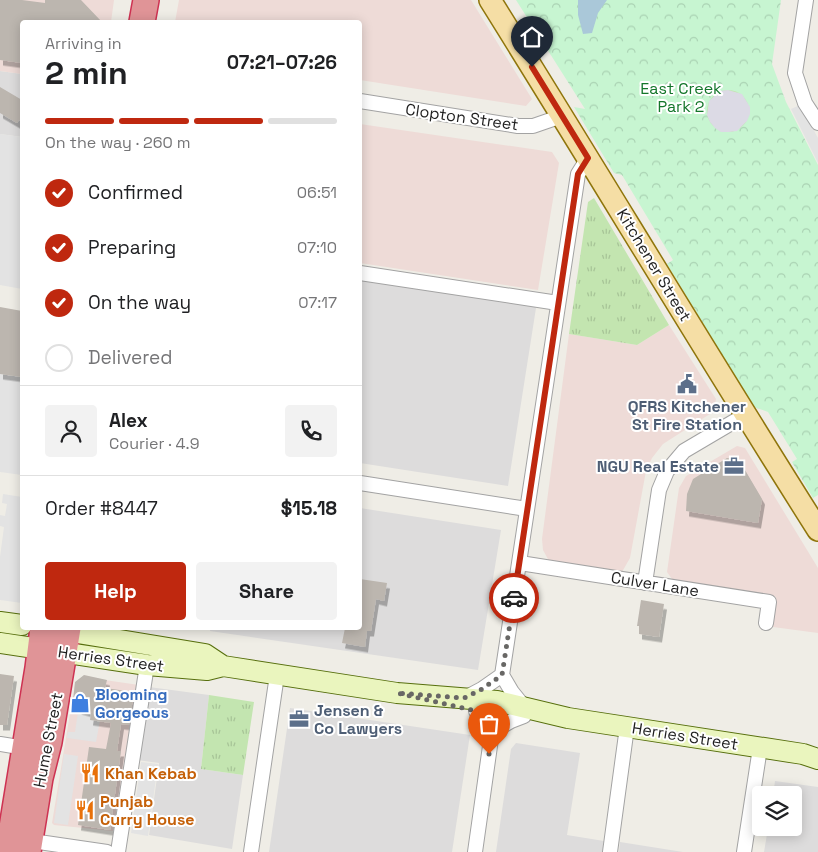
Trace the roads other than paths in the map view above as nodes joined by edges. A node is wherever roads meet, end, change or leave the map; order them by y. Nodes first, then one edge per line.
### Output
1 (146, 0) edge
2 (490, 0) edge
3 (806, 0) edge
4 (142, 20) edge
5 (362, 101) edge
6 (811, 103) edge
7 (562, 116) junction
8 (818, 123) edge
9 (588, 158) junction
10 (362, 273) edge
11 (558, 303) junction
12 (745, 415) junction
13 (362, 484) edge
14 (527, 509) junction
15 (818, 530) edge
16 (520, 564) junction
17 (645, 583) junction
18 (0, 622) edge
19 (766, 623) dead end
20 (20, 625) edge
21 (52, 635) edge
22 (0, 643) edge
23 (147, 665) junction
24 (223, 666) junction
25 (277, 675) junction
26 (502, 675) junction
27 (470, 704) junction
28 (525, 712) junction
29 (627, 727) junction
30 (492, 732) junction
31 (0, 744) edge
32 (25, 748) junction
33 (760, 748) junction
34 (813, 756) edge
35 (19, 846) edge
36 (107, 852) edge
37 (118, 852) edge
38 (251, 852) edge
39 (474, 852) edge
40 (610, 852) edge
41 (744, 852) edge

1 - 4 highway
2 - 7 main road, Kitchener Street
3 - 6 street
5 - 7 street, Clopton Street
6 - 8 street
7 - 9 main road, Kitchener Street
9 - 11 street
9 - 12 main road, Kitchener Street
10 - 11 street
11 - 14 street
12 - 15 main road, Kitchener Street
12 - 17 street
13 - 14 street
14 - 16 street
16 - 17 street, Culver Lane
16 - 26 street
17 - 19 street, Culver Lane
18 - 20 main road
21 - 22 main road, Herries Street
21 - 23 main road, Herries Street
21 - 24 main road, Herries Street
21 - 32 highway, Hume Street
21 - 35 highway, Hume Street
23 - 24 main road, Herries Street
23 - 37 street
24 - 25 main road, Herries Street
25 - 27 main road, Herries Street
25 - 38 street
26 - 27 street
26 - 28 street
27 - 28 main road, Herries Street
27 - 30 street
28 - 29 main road, Herries Street
28 - 30 street
29 - 33 main road, Herries Street
29 - 40 street
30 - 39 street
31 - 32 street
32 - 35 highway, Hume Street
33 - 34 main road, Herries Street
33 - 41 street
35 - 36 street

